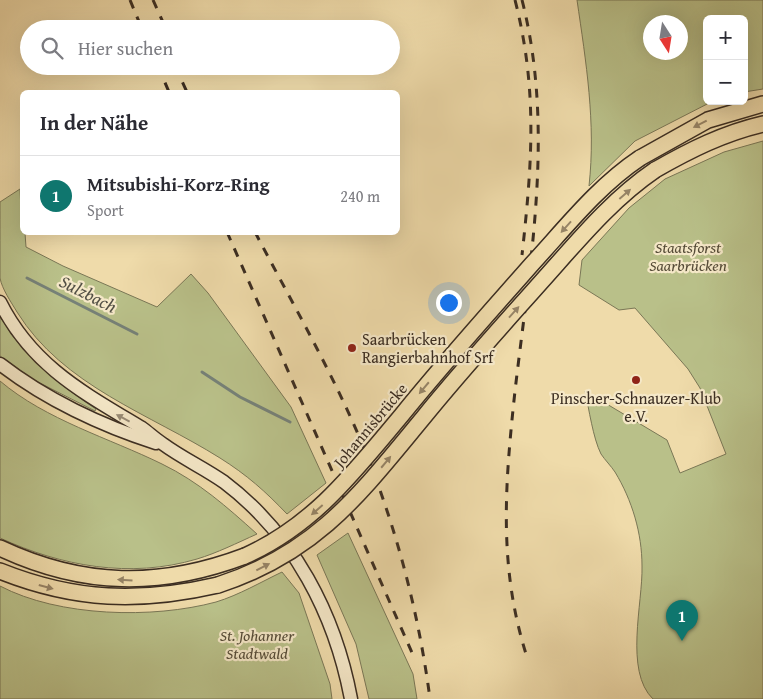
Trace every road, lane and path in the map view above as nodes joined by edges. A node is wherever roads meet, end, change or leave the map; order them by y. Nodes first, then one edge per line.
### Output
1 (763, 104) edge
2 (763, 124) edge
3 (0, 302) edge
4 (0, 364) edge
5 (163, 445) junction
6 (0, 548) edge
7 (0, 570) edge
8 (351, 699) edge

1 -> 6 highway, Johannisbrücke, bridge
7 -> 2 highway, bridge
5 -> 3 main road
4 - 5 main road
5 - 8 main road

